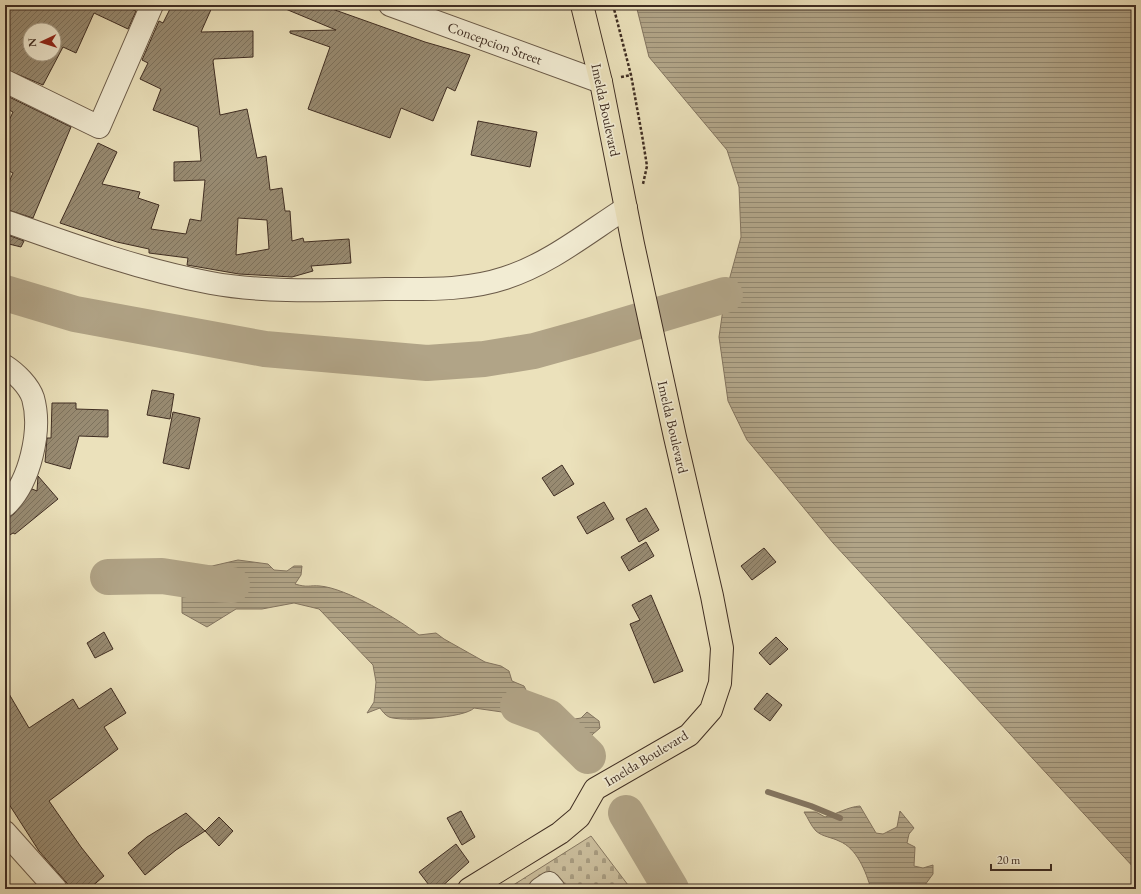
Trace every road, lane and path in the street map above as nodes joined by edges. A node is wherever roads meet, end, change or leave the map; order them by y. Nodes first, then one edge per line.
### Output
1 (152, 5) edge
2 (390, 5) edge
3 (582, 5) edge
4 (612, 5) edge
5 (5, 82) edge
6 (601, 82) junction
7 (626, 208) junction
8 (5, 221) edge
9 (5, 366) edge
10 (5, 506) edge
11 (5, 832) edge
12 (56, 889) edge
13 (469, 889) edge
14 (540, 889) edge
15 (554, 889) edge

1 - 5 street
2 - 6 street, Concepcion Street
3 - 6 main road, Imelda Boulevard
4 - 7 path
6 - 7 main road, Imelda Boulevard
7 - 8 street
7 - 13 main road, Imelda Boulevard
9 - 10 street
11 - 12 street
14 - 15 street

